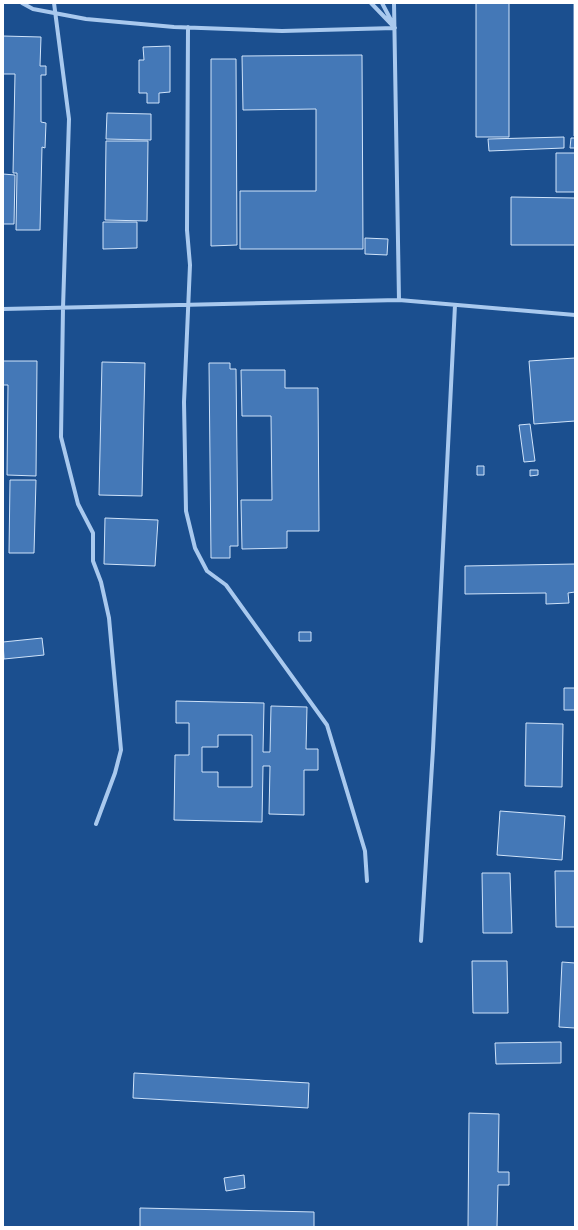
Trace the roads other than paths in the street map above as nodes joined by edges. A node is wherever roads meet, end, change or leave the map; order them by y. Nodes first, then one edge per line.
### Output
1 (22, 3) edge
2 (54, 3) edge
3 (372, 3) edge
4 (382, 3) edge
5 (394, 3) edge
6 (56, 13) junction
7 (188, 27) junction
8 (395, 28) junction
9 (399, 300) junction
10 (187, 305) junction
11 (455, 305) junction
12 (63, 308) junction
13 (3, 309) edge
14 (575, 315) edge
15 (96, 824) dead end
16 (367, 881) dead end
17 (421, 941) dead end

1 - 6 street
2 - 6 street
3 - 8 street
4 - 8 street
5 - 8 street
6 - 7 street
6 - 12 street
7 - 8 street
7 - 10 street
8 - 9 street
9 - 10 street
9 - 11 street
10 - 12 street
10 - 16 street
11 - 14 street
11 - 17 street
12 - 13 street
12 - 15 street

